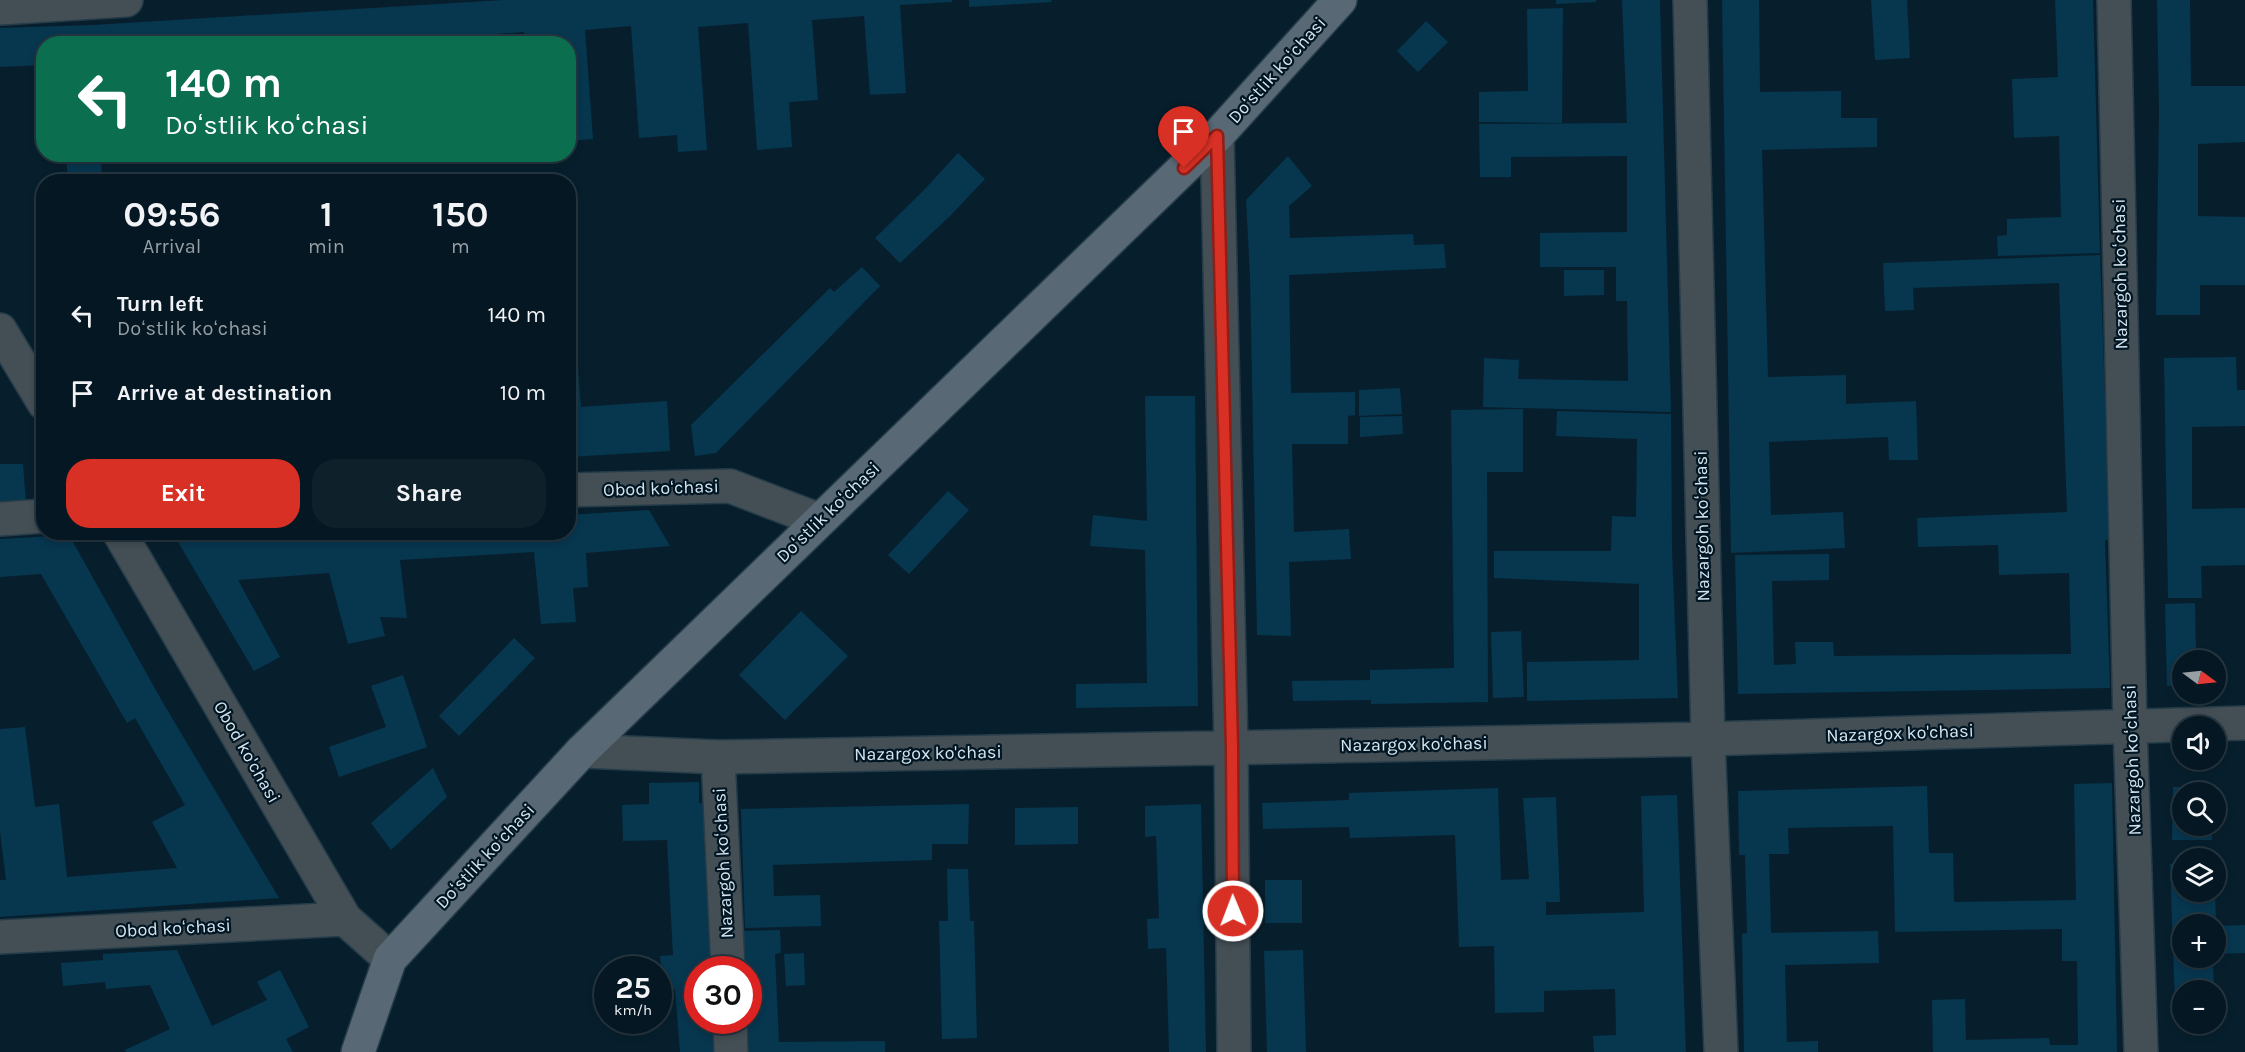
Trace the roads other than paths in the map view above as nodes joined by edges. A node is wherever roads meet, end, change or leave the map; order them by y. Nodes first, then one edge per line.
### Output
1 (126, 0) edge
2 (1340, 0) edge
3 (1690, 0) edge
4 (2114, 0) edge
5 (0, 8) edge
6 (1217, 136) junction
7 (0, 330) edge
8 (36, 390) edge
9 (576, 490) edge
10 (36, 517) edge
11 (0, 519) edge
12 (819, 520) junction
13 (123, 540) edge
14 (2245, 723) edge
15 (2130, 726) junction
16 (1708, 739) junction
17 (1232, 747) junction
18 (582, 751) junction
19 (718, 757) junction
20 (345, 919) junction
21 (0, 936) edge
22 (727, 956) edge
23 (390, 959) junction
24 (730, 1034) edge
25 (358, 1052) edge
26 (731, 1052) edge
27 (1234, 1052) edge
28 (1721, 1052) edge
29 (2141, 1052) edge

1 - 5 street
2 - 6 street, Doʻstlik koʻchasi
3 - 16 street, Nazargoh koʻchasi
4 - 15 street, Nazargoh koʻchasi
6 - 12 street, Doʻstlik koʻchasi
6 - 17 street
7 - 8 street
9 - 12 street, Obod koʻchasi
10 - 11 street
12 - 18 street, Doʻstlik koʻchasi
13 - 20 street, Obod ko'chasi
14 - 15 street, Nazargox ko'chasi
15 - 16 street, Nazargox ko'chasi
15 - 29 street, Nazargoh koʻchasi
16 - 17 street, Nazargox ko'chasi
16 - 28 street, Nazargoh koʻchasi
17 - 19 street, Nazargox ko'chasi
17 - 27 street
18 - 19 street, Nazargox ko'chasi
18 - 23 street, Doʻstlik koʻchasi
19 - 22 street, Nazargoh koʻchasi
20 - 21 street, Obod koʻchasi
20 - 23 street, Obod ko'chasi
23 - 25 street, Doʻstlik koʻchasi
24 - 26 street

